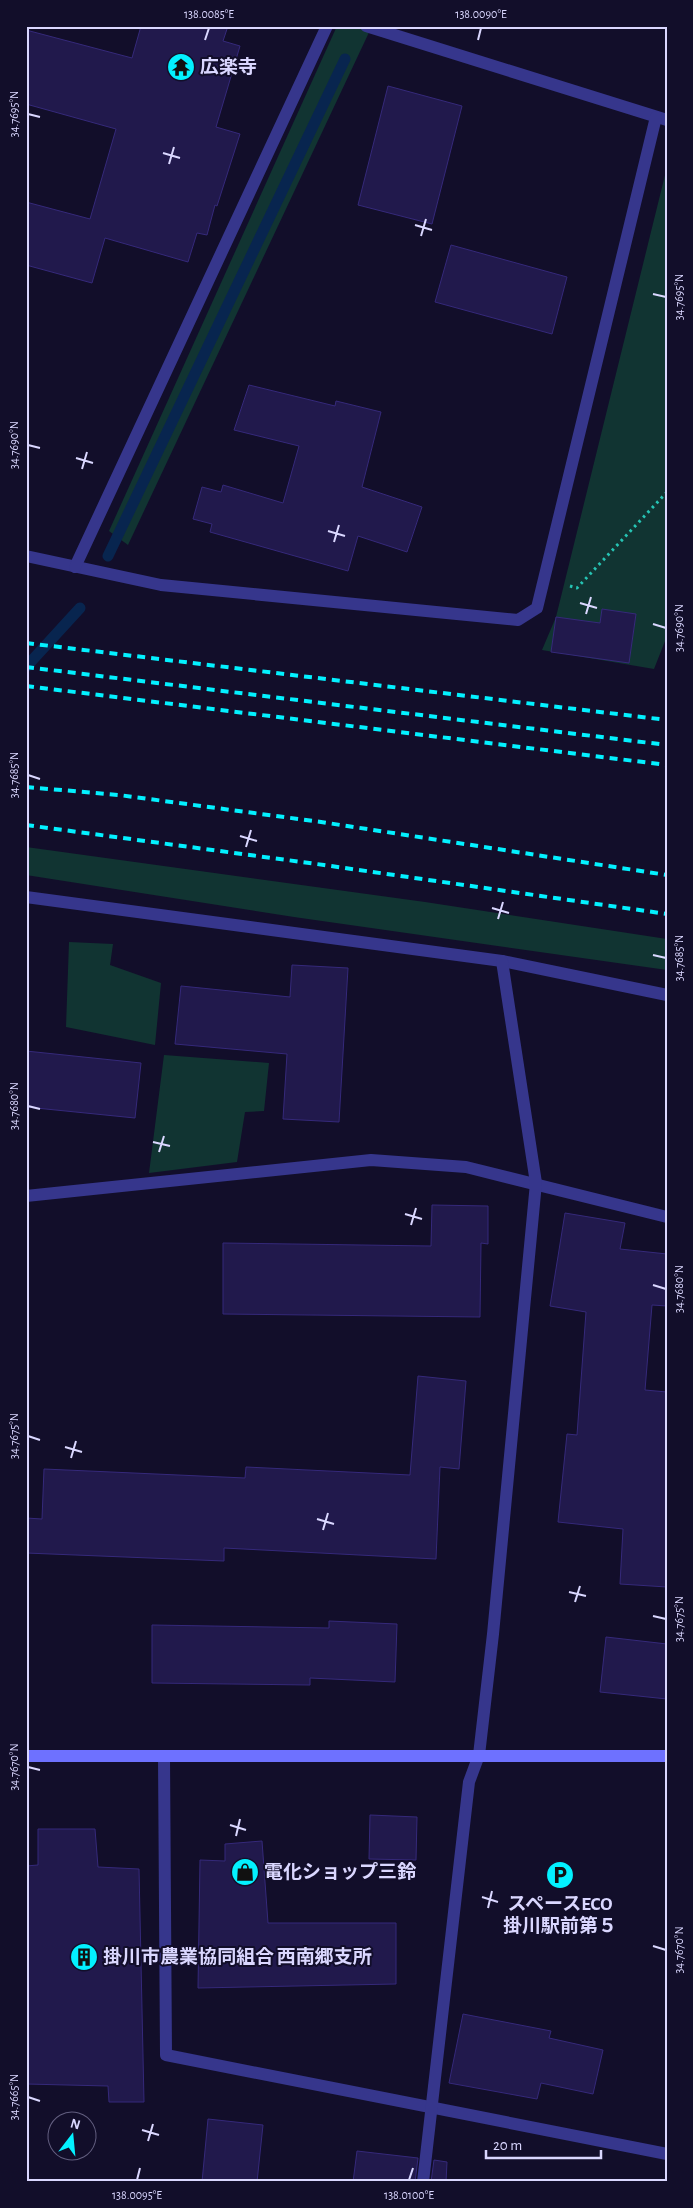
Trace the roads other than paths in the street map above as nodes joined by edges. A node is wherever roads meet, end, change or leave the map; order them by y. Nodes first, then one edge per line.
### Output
1 (327, 26) edge
2 (366, 26) edge
3 (661, 119) edge
4 (26, 556) edge
5 (80, 568) junction
6 (26, 897) edge
7 (502, 962) junction
8 (667, 995) edge
9 (536, 1183) junction
10 (26, 1196) edge
11 (667, 1217) edge
12 (479, 1755) junction
13 (26, 1756) edge
14 (667, 1756) edge
15 (164, 1757) junction
16 (430, 2108) junction
17 (667, 2154) edge
18 (423, 2182) edge

1 - 5 street
2 - 3 street
3 - 5 street
4 - 5 street
6 - 7 street
7 - 8 street
7 - 9 street
9 - 10 street
9 - 11 street
9 - 12 street
12 - 14 street
12 - 15 street
12 - 16 street
13 - 15 street
15 - 16 street
16 - 17 street
16 - 18 street

